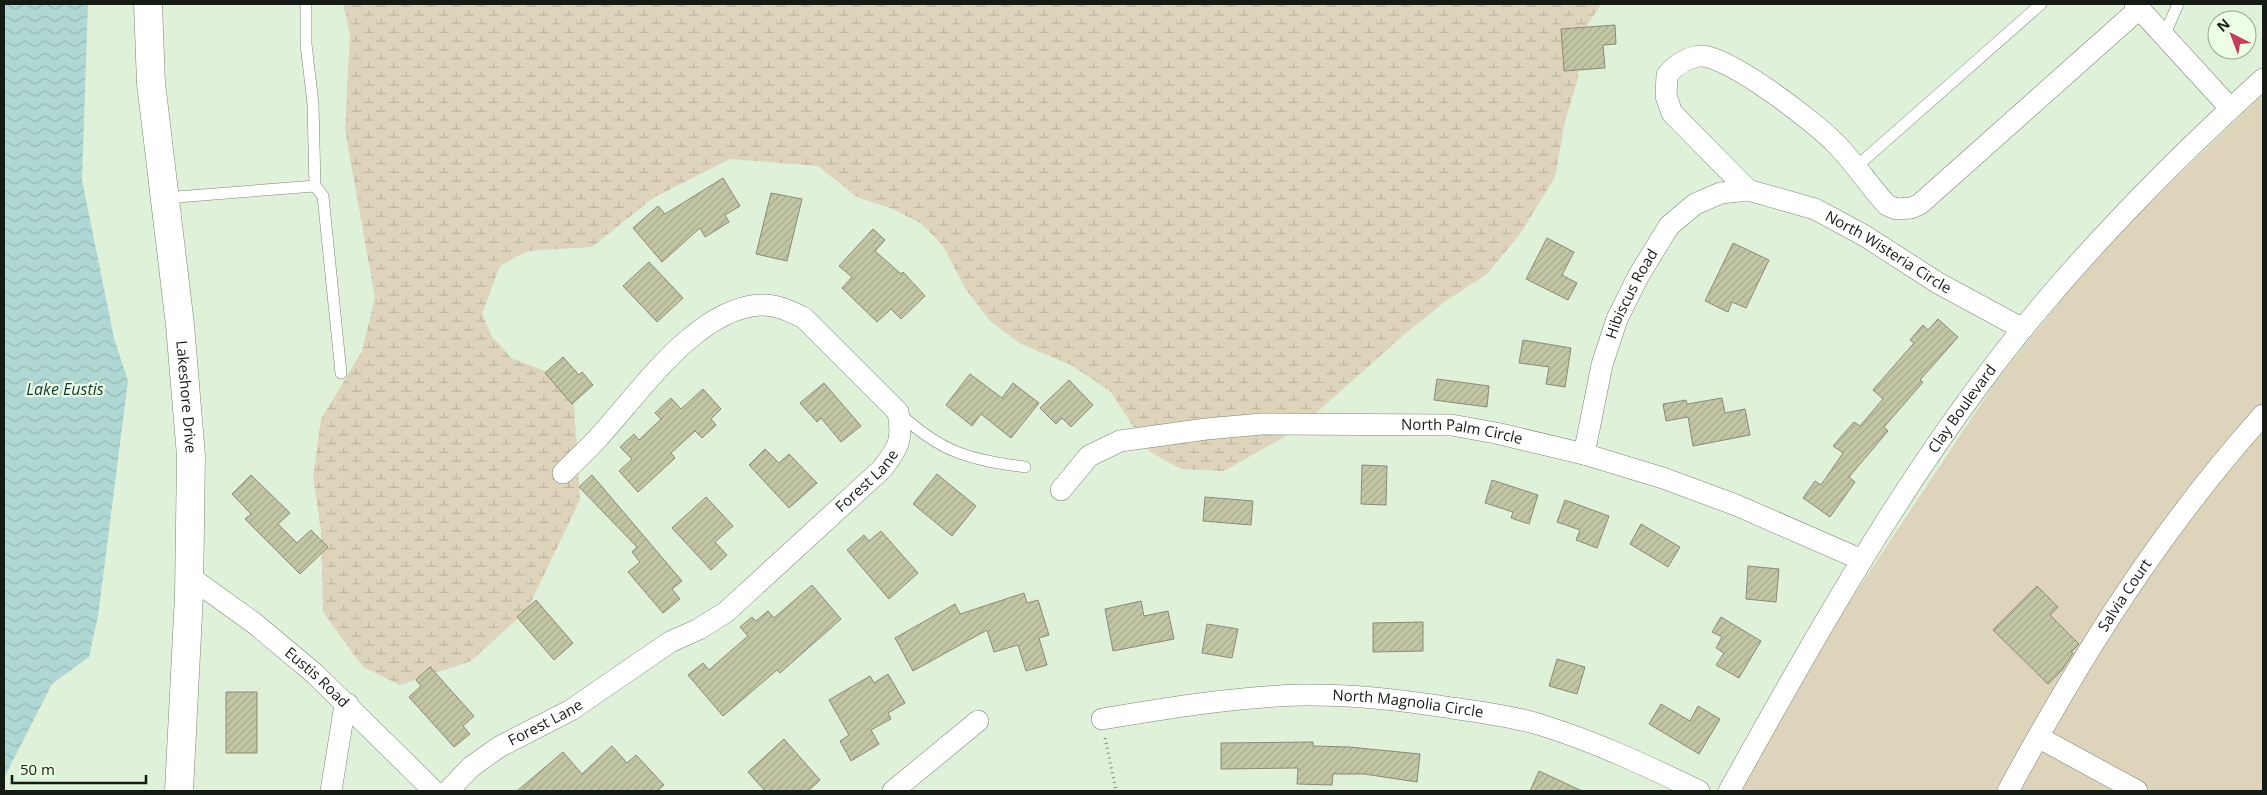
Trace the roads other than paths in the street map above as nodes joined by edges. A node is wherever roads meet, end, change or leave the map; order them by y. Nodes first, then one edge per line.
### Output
1 (148, 4) edge
2 (306, 4) edge
3 (2041, 4) edge
4 (2178, 4) edge
5 (2137, 6) edge
6 (2164, 36) junction
7 (2263, 79) edge
8 (2230, 108) junction
9 (1856, 167) junction
10 (315, 186) junction
11 (1748, 190) junction
12 (164, 198) junction
13 (2023, 330) junction
14 (341, 373) dead end
15 (898, 412) junction
16 (2263, 415) edge
17 (1584, 454) junction
18 (1025, 467) dead end
19 (563, 473) dead end
20 (1061, 490) dead end
21 (1862, 560) junction
22 (190, 577) junction
23 (348, 704) junction
24 (1102, 719) road end
25 (978, 721) dead end
26 (2038, 737) junction
27 (179, 791) edge
28 (331, 791) edge
29 (434, 791) edge
30 (448, 791) edge
31 (892, 791) edge
32 (1699, 791) edge
33 (1729, 791) edge
34 (2008, 791) edge
35 (2137, 791) edge

1 - 12 street, Lakeshore Drive
2 - 10 lane
3 - 9 lane
4 - 6 lane
5 - 6 street
5 - 9 street
6 - 8 street
7 - 8 street, Clay Boulevard
8 - 13 street, Clay Boulevard
9 - 11 street
10 - 12 lane
10 - 14 lane
11 - 13 street, North Wisteria Circle
11 - 17 street, Hibiscus Road
12 - 22 street, Lakeshore Drive
13 - 21 street, Clay Boulevard
15 - 18 lane
15 - 19 street
15 - 30 street, Forest Lane
16 - 26 street, Salvia Court
17 - 20 street, North Palm Circle
17 - 21 street, North Palm Circle
21 - 33 street, Clay Boulevard
22 - 23 street, Eustis Road
22 - 27 street, Lakeshore Drive
23 - 28 street
23 - 29 street, Eustis Road
24 - 32 street, North Magnolia Circle
25 - 31 street
26 - 34 street, Salvia Court
26 - 35 street

